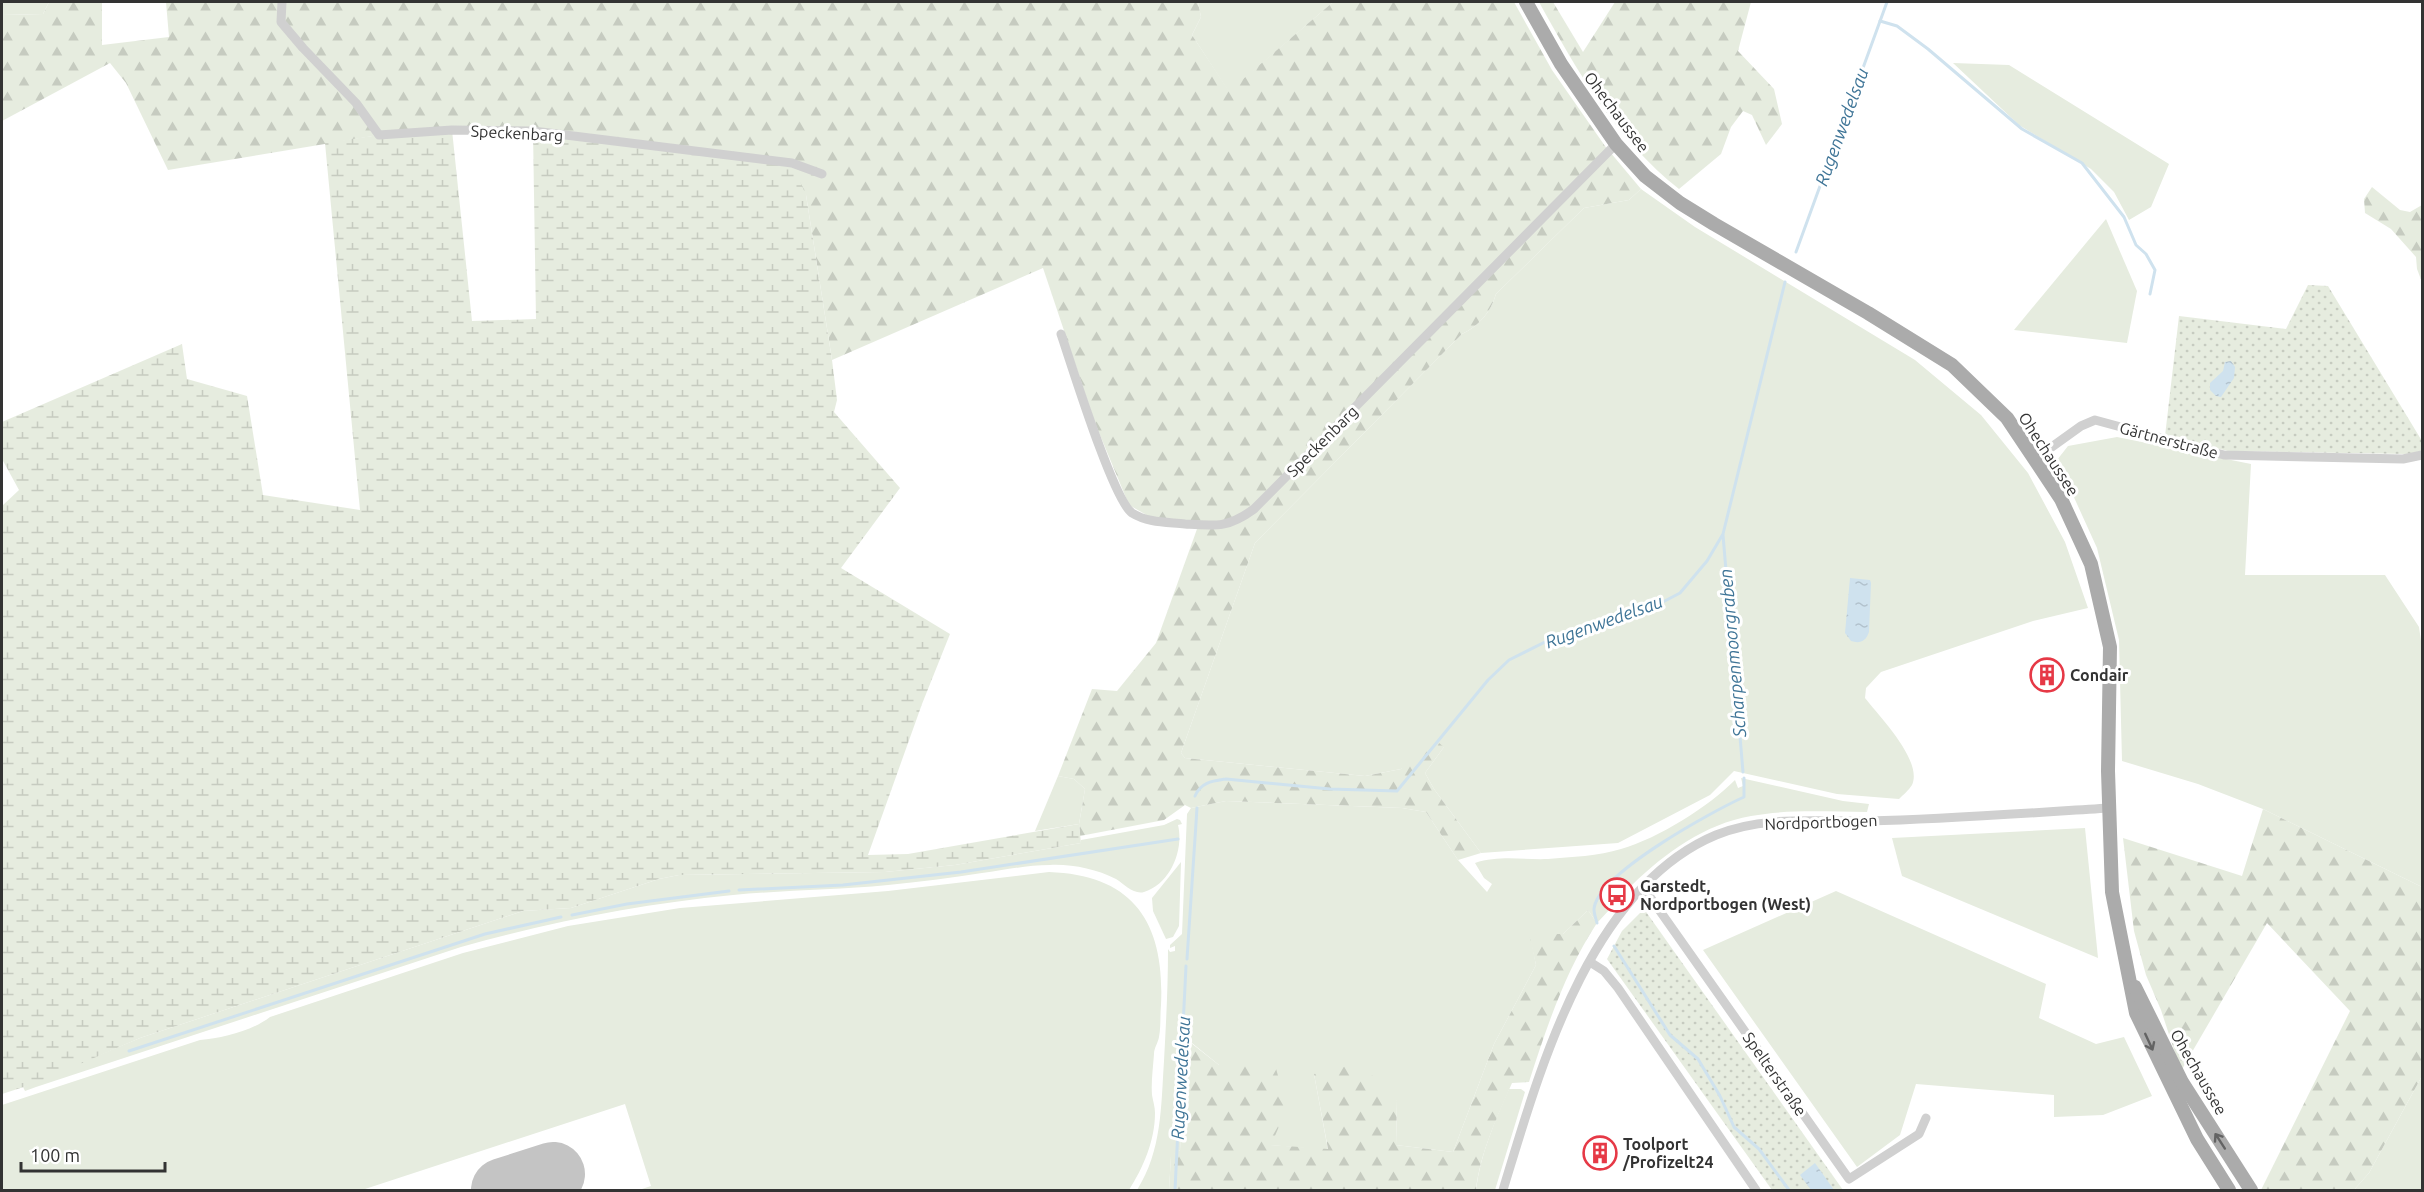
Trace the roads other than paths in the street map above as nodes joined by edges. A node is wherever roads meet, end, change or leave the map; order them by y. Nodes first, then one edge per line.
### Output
1 (282, 2) edge
2 (1526, 2) edge
3 (1616, 144) junction
4 (822, 174) dead end
5 (1061, 334) dead end
6 (2422, 455) edge
7 (2035, 459) junction
8 (2109, 808) junction
9 (1643, 887) junction
10 (1590, 962) junction
11 (2125, 967) junction
12 (1926, 1118) dead end
13 (1503, 1191) edge
14 (1756, 1191) edge
15 (2229, 1191) edge
16 (2251, 1191) edge

1 - 4 street, Speckenbarg
2 - 3 main road, Ohechaussee
3 - 5 street, Speckenbarg
3 - 7 main road, Ohechaussee
6 - 7 street, Gärtnerstraße
7 - 8 main road, Ohechaussee
8 - 9 street, Nordportbogen
8 - 11 main road, Ohechaussee
9 - 10 street, Nordportbogen
9 - 12 street, Spelterstraße
10 - 13 street, Nordportbogen
10 - 14 street
11 -> 15 main road, Ohechaussee
16 -> 11 main road, Ohechaussee

